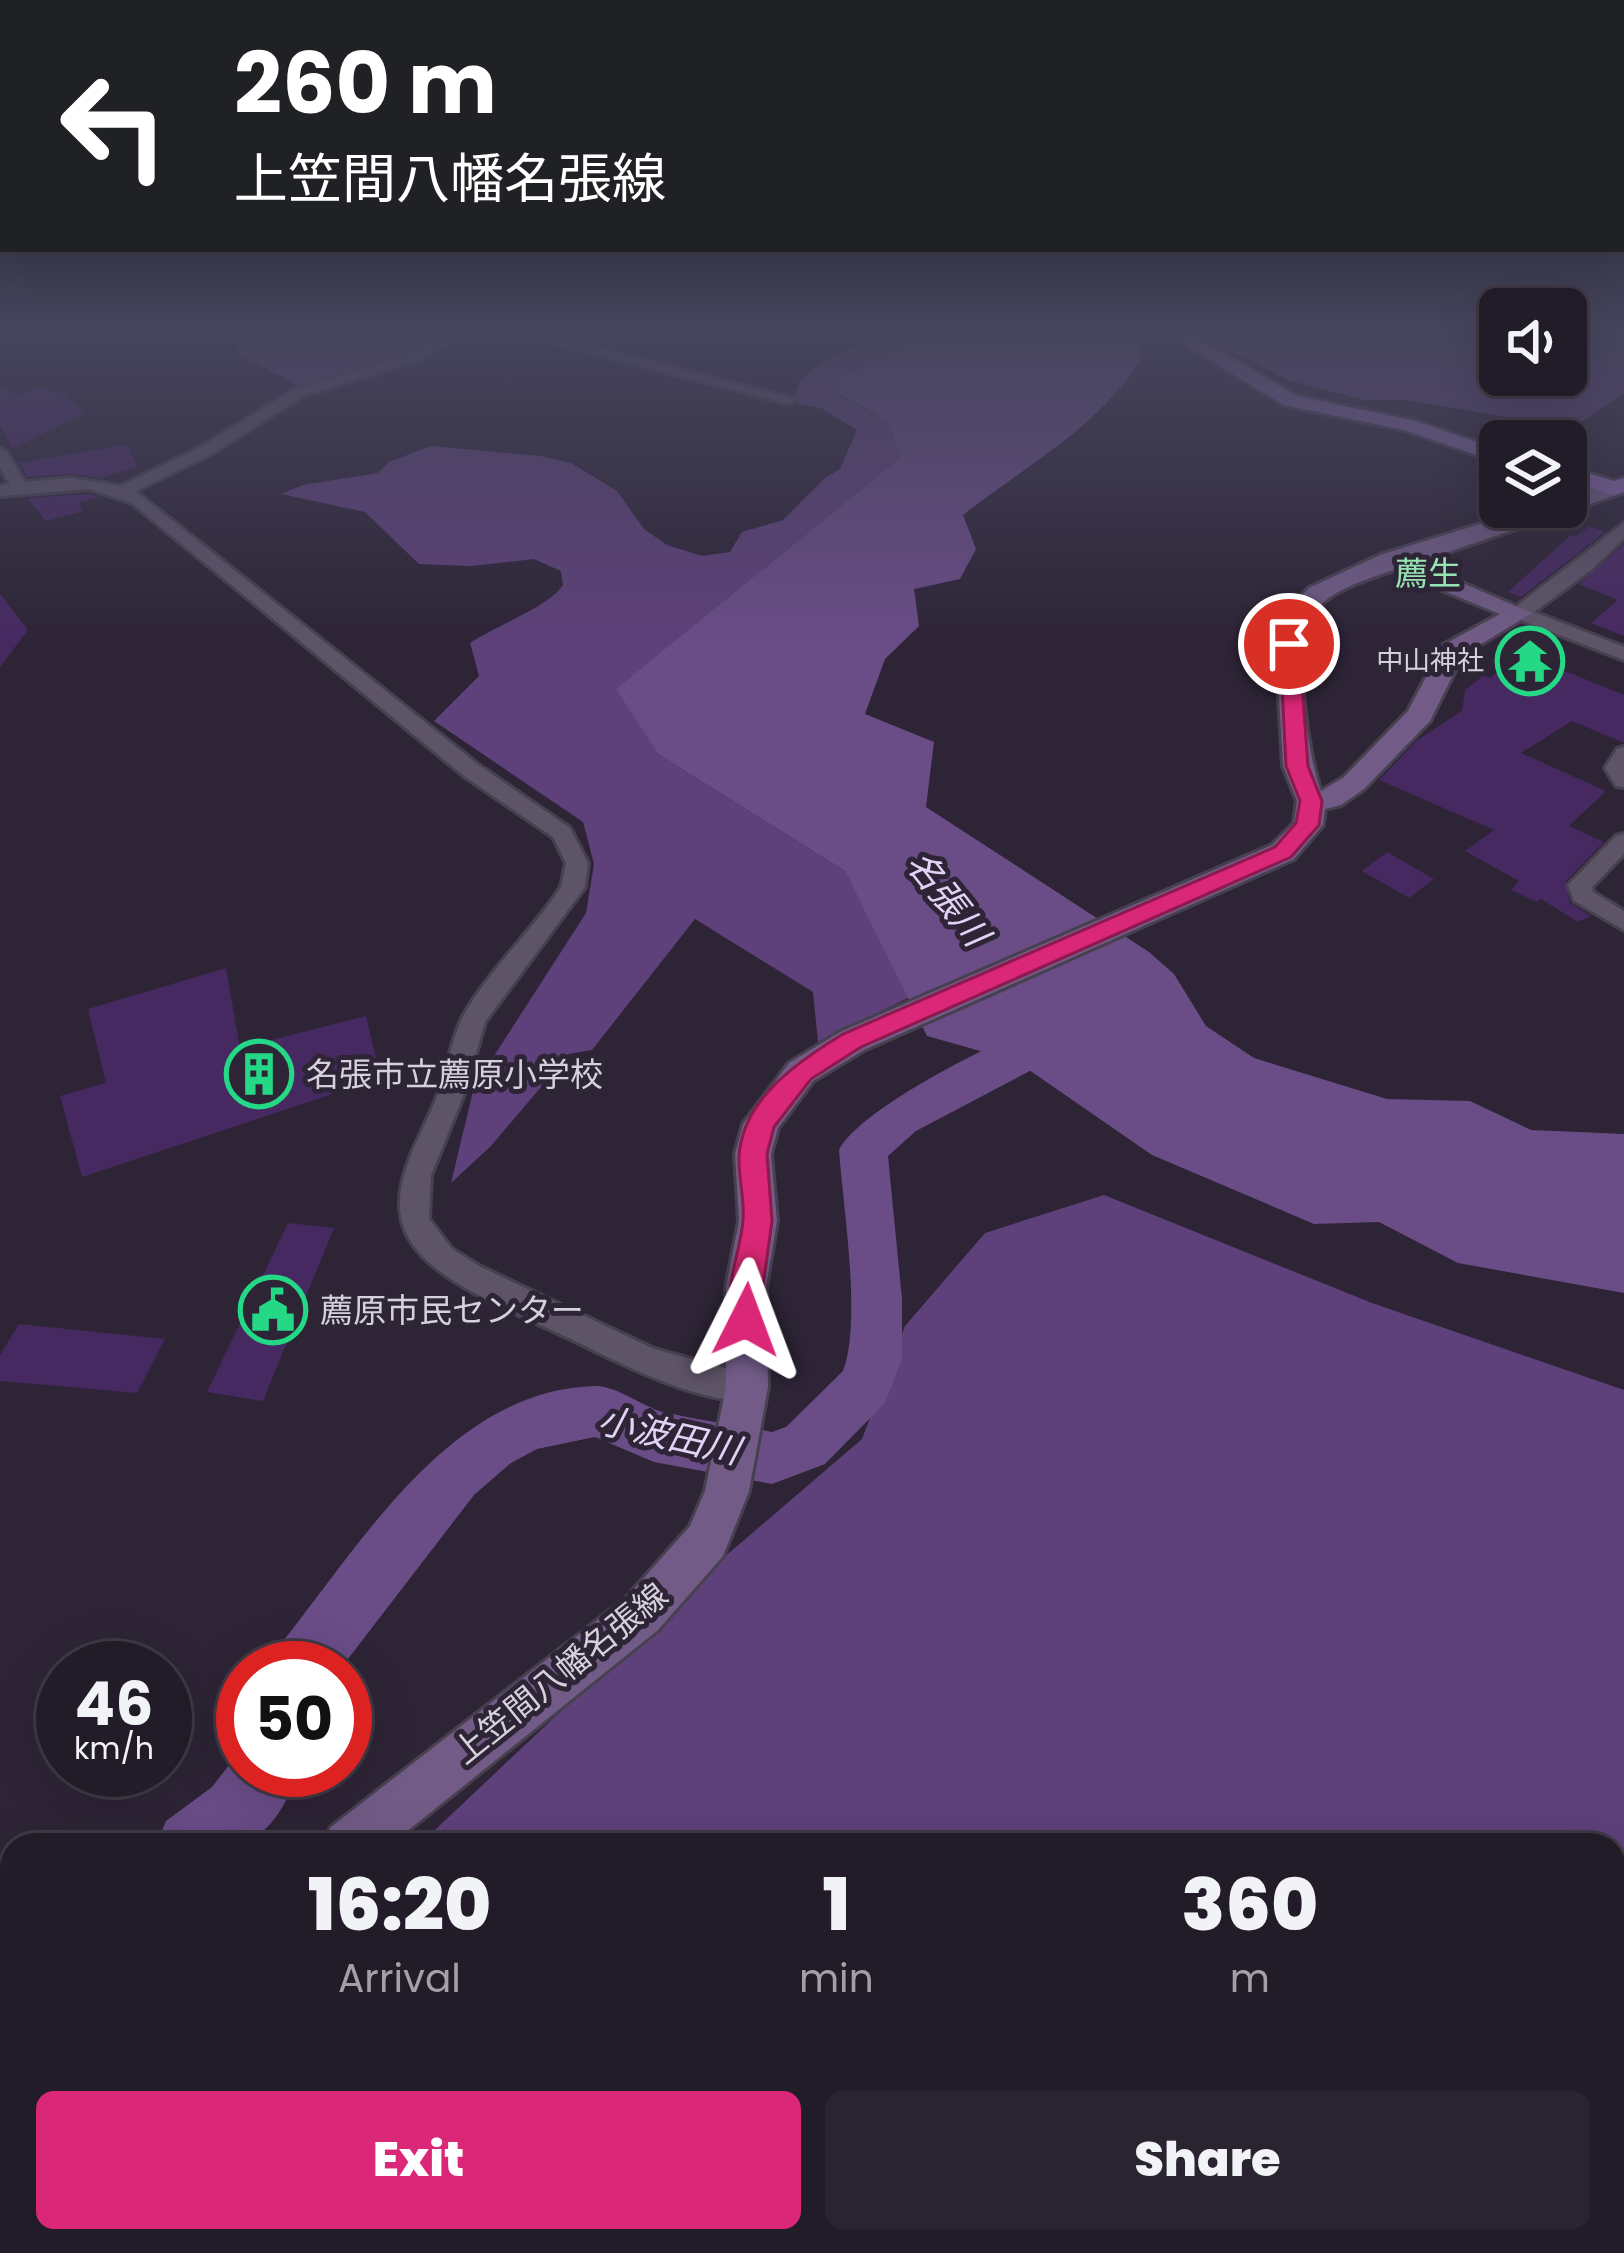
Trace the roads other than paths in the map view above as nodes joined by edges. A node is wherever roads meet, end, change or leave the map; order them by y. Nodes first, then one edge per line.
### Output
1 (229, 436) edge
2 (1441, 436) edge
3 (1479, 450) edge
4 (0, 454) edge
5 (1587, 479) edge
6 (20, 488) junction
7 (1621, 488) edge
8 (0, 490) edge
9 (123, 490) junction
10 (1587, 498) edge
11 (1490, 528) edge
12 (1624, 528) edge
13 (1388, 560) junction
14 (1520, 614) junction
15 (1624, 654) edge
16 (1624, 753) edge
17 (1624, 781) edge
18 (1311, 801) junction
19 (1624, 841) edge
20 (1624, 922) edge
21 (745, 1400) junction
22 (364, 1833) edge

1 - 9 street
2 - 3 main road
4 - 6 street
5 - 7 main road
6 - 8 street
6 - 9 street
7 - 10 main road
9 - 21 street
11 - 13 main road
12 - 14 street
13 - 14 main road
13 - 18 main road
14 - 15 street
14 - 18 main road
16 - 17 street
18 - 21 main road, 上笠間八幡名張線
19 - 20 street
21 - 22 main road, 上笠間八幡名張線

